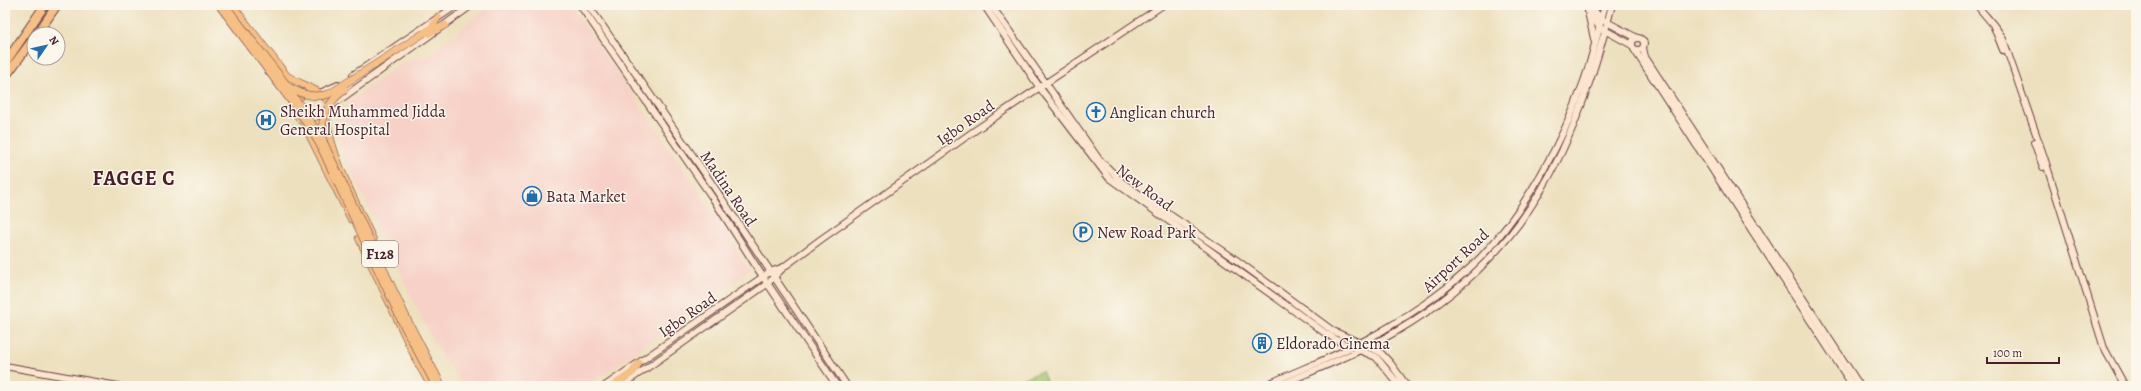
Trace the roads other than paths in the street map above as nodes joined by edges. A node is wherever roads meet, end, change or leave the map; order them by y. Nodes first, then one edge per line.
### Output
1 (45, 5) edge
2 (53, 5) edge
3 (57, 5) edge
4 (215, 5) edge
5 (219, 5) edge
6 (225, 5) edge
7 (232, 5) edge
8 (456, 5) edge
9 (472, 5) edge
10 (580, 5) edge
11 (588, 5) edge
12 (984, 5) edge
13 (991, 5) edge
14 (1163, 5) edge
15 (1586, 5) edge
16 (1590, 5) edge
17 (1605, 5) edge
18 (1612, 5) edge
19 (1977, 5) edge
20 (49, 15) junction
21 (438, 17) junction
22 (1604, 21) junction
23 (445, 25) junction
24 (42, 26) edge
25 (1599, 27) junction
26 (1994, 27) junction
27 (1606, 30) junction
28 (424, 34) junction
29 (1637, 38) junction
30 (1595, 44) junction
31 (1633, 47) junction
32 (1643, 48) junction
33 (26, 49) edge
34 (5, 63) edge
35 (5, 77) edge
36 (286, 84) junction
37 (1046, 84) junction
38 (1040, 88) junction
39 (318, 92) junction
40 (329, 107) junction
41 (297, 115) junction
42 (326, 118) junction
43 (303, 123) junction
44 (324, 143) junction
45 (1110, 175) junction
46 (1498, 238) junction
47 (1504, 243) junction
48 (1232, 261) junction
49 (785, 266) junction
50 (770, 272) junction
51 (763, 277) junction
52 (774, 278) junction
53 (768, 284) junction
54 (1353, 346) junction
55 (1360, 346) junction
56 (1367, 346) junction
57 (639, 363) junction
58 (5, 366) edge
59 (645, 370) junction
60 (627, 378) junction
61 (118, 386) edge
62 (431, 386) edge
63 (436, 386) edge
64 (442, 386) edge
65 (446, 386) edge
66 (605, 386) edge
67 (613, 386) edge
68 (616, 386) edge
69 (621, 386) edge
70 (837, 386) edge
71 (847, 386) edge
72 (1264, 386) edge
73 (1279, 386) edge
74 (1400, 386) edge
75 (1407, 386) edge
76 (1853, 386) edge
77 (1860, 386) edge
78 (2120, 386) edge
79 (2125, 386) edge

1 - 34 highway
2 - 20 highway
3 - 20 highway
4 - 41 main road, F128
5 - 63 main road, bridge
6 - 36 main road, bridge
7 - 39 main road
8 - 21 main road
9 - 23 main road
10 - 51 main road, Madina Road
11 - 50 main road, Madina Road
12 - 38 main road, New Road
13 - 37 main road, New Road
14 - 37 main road, Igbo Road
15 - 25 main road
15 - 30 main road
16 - 22 main road
17 - 22 main road, Airport Road
18 - 22 main road, Airport Road
19 - 26 main road
20 - 24 highway
21 - 28 main road
21 - 39 main road
22 - 25 main road, Airport Road
22 - 27 main road, Airport Road
22 - 29 main road
23 - 28 main road
23 - 40 main road
25 - 27 main road
25 - 30 main road, Airport Road
26 - 78 main road
26 - 79 main road
27 - 31 main road
27 - 47 main road, Airport Road
28 - 36 main road, bridge
28 - 44 main road, bridge
29 - 31 main road
29 - 32 main road
30 - 46 main road, Airport Road
31 - 32 main road
31 - 76 main road
32 - 77 main road
33 - 35 highway
36 - 44 main road, bridge
37 - 38 main road, Igbo Road
37 - 45 main road, New Road
38 - 45 main road, New Road
38 - 49 main road, Igbo Road
39 - 40 main road
39 - 41 main road
40 - 42 main road, F128
41 - 43 main road, F128
42 - 43 main road
42 - 65 main road, F128
43 - 62 main road, F128
44 - 64 main road, bridge
45 - 48 main road, New Road
46 - 47 main road
46 - 55 main road, Airport Road
47 - 56 main road, Airport Road
48 - 54 main road, New Road
48 - 55 main road, New Road
49 - 50 main road, Igbo Road
49 - 52 main road, Igbo Road
50 - 51 main road, Igbo Road
50 - 52 main road, Madina Road
51 - 53 main road, Madina Road
51 - 57 main road, Igbo Road
52 - 53 main road, Igbo Road
52 - 71 main road, Madina Road
53 - 59 main road, Igbo Road
53 - 70 main road, Madina Road
54 - 55 main road, New Road
54 - 72 main road
55 - 56 main road, Airport Road
55 - 73 main road, Airport Road
55 - 74 main road
56 - 75 main road
57 - 60 main road
57 - 66 main road, Igbo Road
58 - 61 main road
59 - 60 main road
59 - 69 main road, Igbo Road
60 - 67 main road
60 - 68 main road

